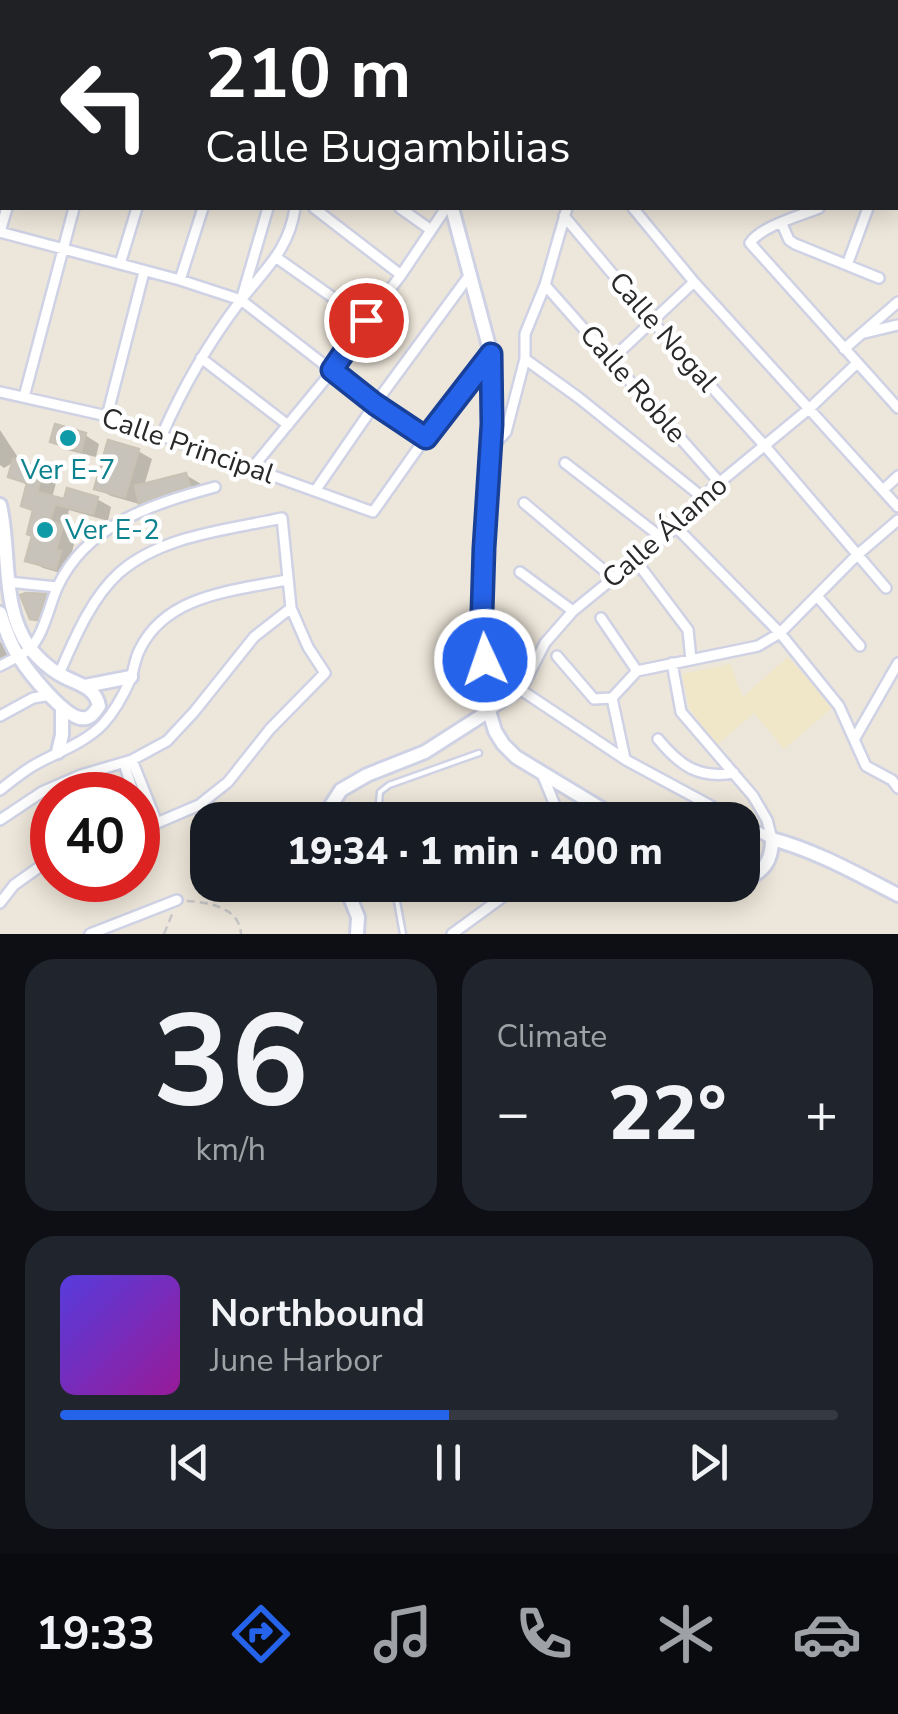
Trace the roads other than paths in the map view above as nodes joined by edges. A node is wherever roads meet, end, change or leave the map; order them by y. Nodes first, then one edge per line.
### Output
1 (73, 210) edge
2 (136, 210) edge
3 (203, 210) edge
4 (267, 210) edge
5 (296, 210) edge
6 (317, 210) edge
7 (332, 210) edge
8 (403, 210) edge
9 (447, 210) edge
10 (450, 210) edge
11 (635, 210) edge
12 (814, 210) edge
13 (867, 210) edge
14 (566, 212) edge
15 (326, 216) junction
16 (782, 224) junction
17 (431, 230) junction
18 (0, 232) edge
19 (62, 249) junction
20 (277, 258) junction
21 (120, 264) junction
22 (846, 265) junction
23 (144, 272) junction
24 (401, 276) junction
25 (469, 276) junction
26 (880, 278) dead end
27 (180, 280) junction
28 (694, 282) junction
29 (545, 285) junction
30 (241, 300) junction
31 (898, 302) edge
32 (366, 320) junction
33 (652, 321) junction
34 (898, 325) edge
35 (862, 334) junction
36 (844, 349) junction
37 (491, 354) junction
38 (202, 358) junction
39 (612, 359) junction
40 (525, 360) junction
41 (856, 364) junction
42 (332, 370) junction
43 (898, 388) edge
44 (0, 392) edge
45 (886, 393) junction
46 (24, 397) junction
47 (375, 404) junction
48 (810, 408) junction
49 (898, 408) edge
50 (107, 416) junction
51 (288, 424) junction
52 (162, 436) junction
53 (426, 438) junction
54 (764, 445) junction
55 (490, 450) junction
56 (564, 463) dead end
57 (252, 467) junction
58 (898, 476) edge
59 (720, 483) junction
60 (215, 487) dead end
61 (883, 490) junction
62 (315, 491) junction
63 (702, 498) junction
64 (524, 503) dead end
65 (0, 505) edge
66 (898, 506) edge
67 (898, 520) edge
68 (676, 527) junction
69 (662, 538) junction
70 (856, 556) junction
71 (636, 561) junction
72 (520, 572) dead end
73 (614, 578) junction
74 (286, 580) junction
75 (8, 582) junction
76 (57, 587) junction
77 (886, 588) dead end
78 (816, 596) junction
79 (291, 608) junction
80 (574, 611) junction
81 (0, 614) edge
82 (600, 618) dead end
83 (780, 632) junction
84 (860, 646) dead end
85 (24, 653) junction
86 (557, 656) dead end
87 (691, 660) junction
88 (672, 664) junction
89 (898, 664) edge
90 (0, 666) edge
91 (637, 672) junction
92 (58, 674) junction
93 (131, 677) junction
94 (38, 682) junction
95 (85, 686) junction
96 (522, 690) junction
97 (51, 695) junction
98 (33, 698) junction
99 (612, 698) junction
100 (62, 708) junction
101 (488, 711) junction
102 (0, 716) edge
103 (855, 738) junction
104 (658, 739) dead end
105 (58, 752) junction
106 (478, 753) dead end
107 (626, 760) junction
108 (128, 761) junction
109 (540, 771) junction
110 (130, 772) edge
111 (133, 772) edge
112 (734, 773) junction
113 (896, 780) edge
114 (0, 790) edge
115 (334, 802) edge
116 (379, 802) edge
117 (552, 802) edge
118 (591, 802) edge
119 (703, 802) edge
120 (0, 820) edge
121 (160, 822) edge
122 (760, 833) edge
123 (772, 839) junction
124 (760, 870) edge
125 (30, 874) edge
126 (898, 895) edge
127 (177, 900) road end
128 (352, 902) edge
129 (397, 902) edge
130 (496, 902) edge
131 (0, 903) edge
132 (93, 933) edge
133 (356, 934) edge
134 (403, 934) edge
135 (452, 934) edge

1 - 19 street
2 - 21 street
3 - 27 street
4 - 30 street
5 - 20 street
6 - 15 street
7 - 15 street
8 - 17 street
9 - 17 street
10 - 25 street
11 - 28 street
12 - 16 street
13 - 22 street
14 - 29 street
14 - 33 street, Calle Nogal
15 - 24 street
16 - 22 street
16 - 36 street
17 - 24 street
18 - 19 street
19 - 21 street
19 - 46 street
20 - 30 street
20 - 32 street
21 - 23 street
22 - 26 street
23 - 27 street
23 - 50 street
24 - 32 street
25 - 37 street
25 - 47 street
27 - 30 street
28 - 33 street
28 - 48 street
29 - 39 street, Calle Roble
29 - 40 street
30 - 38 street
30 - 42 street
31 - 35 street
32 - 42 street
33 - 39 street
33 - 54 street, Calle Nogal
34 - 35 street
35 - 36 street
36 - 41 street
37 - 53 street
37 - 55 street
38 - 51 street
38 - 52 street
39 - 59 street, Calle Roble
40 - 55 street
40 - 63 street
41 - 45 street
41 - 48 street, Calle Álamo
42 - 47 street
42 - 51 street
43 - 45 street
44 - 46 street, Calle Principal
45 - 49 street
46 - 50 street, Calle Principal
47 - 53 street
47 - 62 street
48 - 54 street, Calle Álamo
48 - 61 street
50 - 52 street, Calle Principal
51 - 57 street
52 - 57 street, Calle Principal
53 - 62 street, Calle Principal
54 - 59 street, Calle Álamo
54 - 70 street, Calle Nogal
55 - 101 street
56 - 69 street
57 - 62 street, Calle Principal
58 - 61 street
59 - 63 street, Calle Álamo
60 - 76 street
61 - 66 street
63 - 68 street, Calle Álamo
64 - 73 street
65 - 75 street
67 - 70 street
68 - 69 street, Calle Álamo
68 - 83 street
69 - 71 street, Calle Álamo
70 - 77 street, Calle Nogal
70 - 78 street
71 - 73 street, Calle Álamo
71 - 87 street
72 - 80 street
73 - 80 street, Calle Álamo
74 - 79 street
74 - 92 street
74 - 93 street
75 - 76 street
75 - 85 street
76 - 85 street
78 - 83 street
78 - 84 street
79 - 108 street
79 - 121 street
80 - 96 street, Calle Álamo
81 - 85 street
82 - 91 street
83 - 87 street
83 - 103 street
85 - 90 street
85 - 92 street
85 - 94 street
86 - 99 street
87 - 88 street
88 - 91 street
88 - 112 street
89 - 103 street
91 - 99 street
92 - 95 street
93 - 95 street
93 - 105 street
94 - 97 street
94 - 98 street
95 - 100 street
96 - 101 street
96 - 107 street
97 - 98 street
97 - 100 street
98 - 102 street
99 - 107 street
100 - 105 street
101 - 109 street
101 - 115 street
103 - 113 street
104 - 112 street
105 - 114 street
106 - 116 lane
107 - 119 street
108 - 110 street
108 - 111 street
108 - 120 street
109 - 117 street
109 - 118 street
112 - 123 street
122 - 123 street
123 - 124 street
123 - 126 street
125 - 131 street
127 - 132 street
128 - 133 street
129 - 134 lane
130 - 135 street

